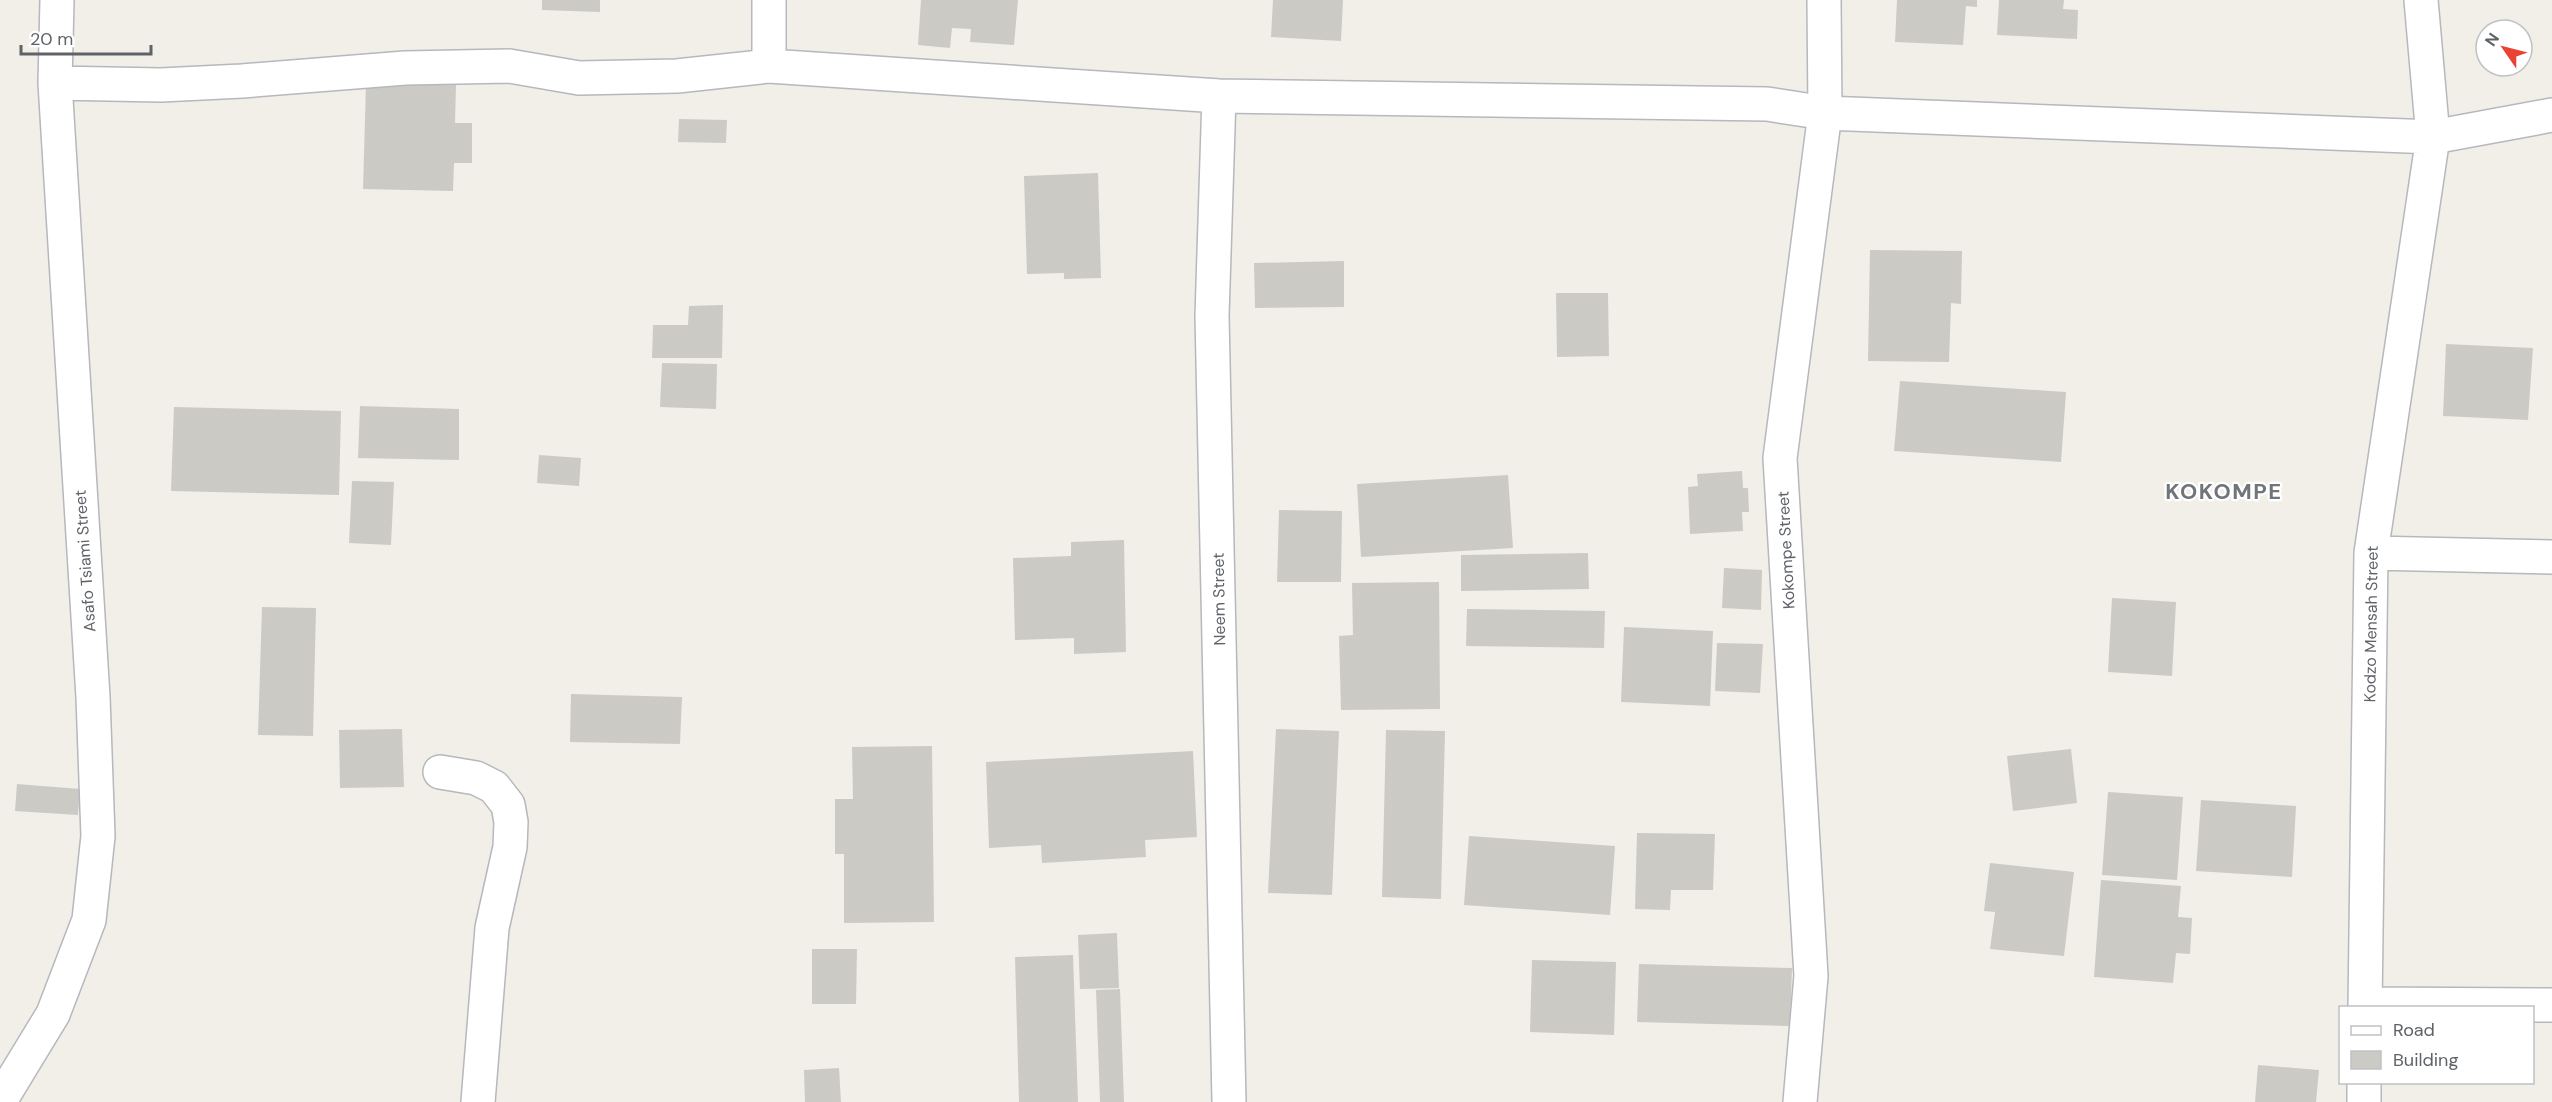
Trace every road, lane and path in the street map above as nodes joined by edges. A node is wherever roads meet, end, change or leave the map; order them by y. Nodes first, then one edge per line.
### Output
1 (57, 0) edge
2 (769, 0) edge
3 (1824, 0) edge
4 (2421, 0) edge
5 (769, 66) junction
6 (55, 83) junction
7 (1219, 96) junction
8 (1825, 113) junction
9 (2552, 115) edge
10 (2433, 137) junction
11 (2371, 553) junction
12 (2552, 556) edge
13 (440, 772) dead end
14 (2552, 1005) edge
15 (2365, 1006) edge
16 (2364, 1084) edge
17 (0, 1101) edge
18 (478, 1102) edge
19 (1229, 1102) edge
20 (1800, 1102) edge
21 (2364, 1102) edge

1 - 6 street, Asafo Tsiami Street
2 - 5 street
3 - 8 street, Kokompe Street
4 - 10 street, Kodzo Mensah Street
5 - 6 street
5 - 7 street
6 - 17 street, Asafo Tsiami Street
7 - 8 street
7 - 19 street, Neem Street
8 - 10 street
8 - 20 street, Kokompe Street
9 - 10 street
10 - 11 street, Kodzo Mensah Street
11 - 12 street
11 - 15 street, Kodzo Mensah Street
13 - 18 street
14 - 15 street
16 - 21 street

